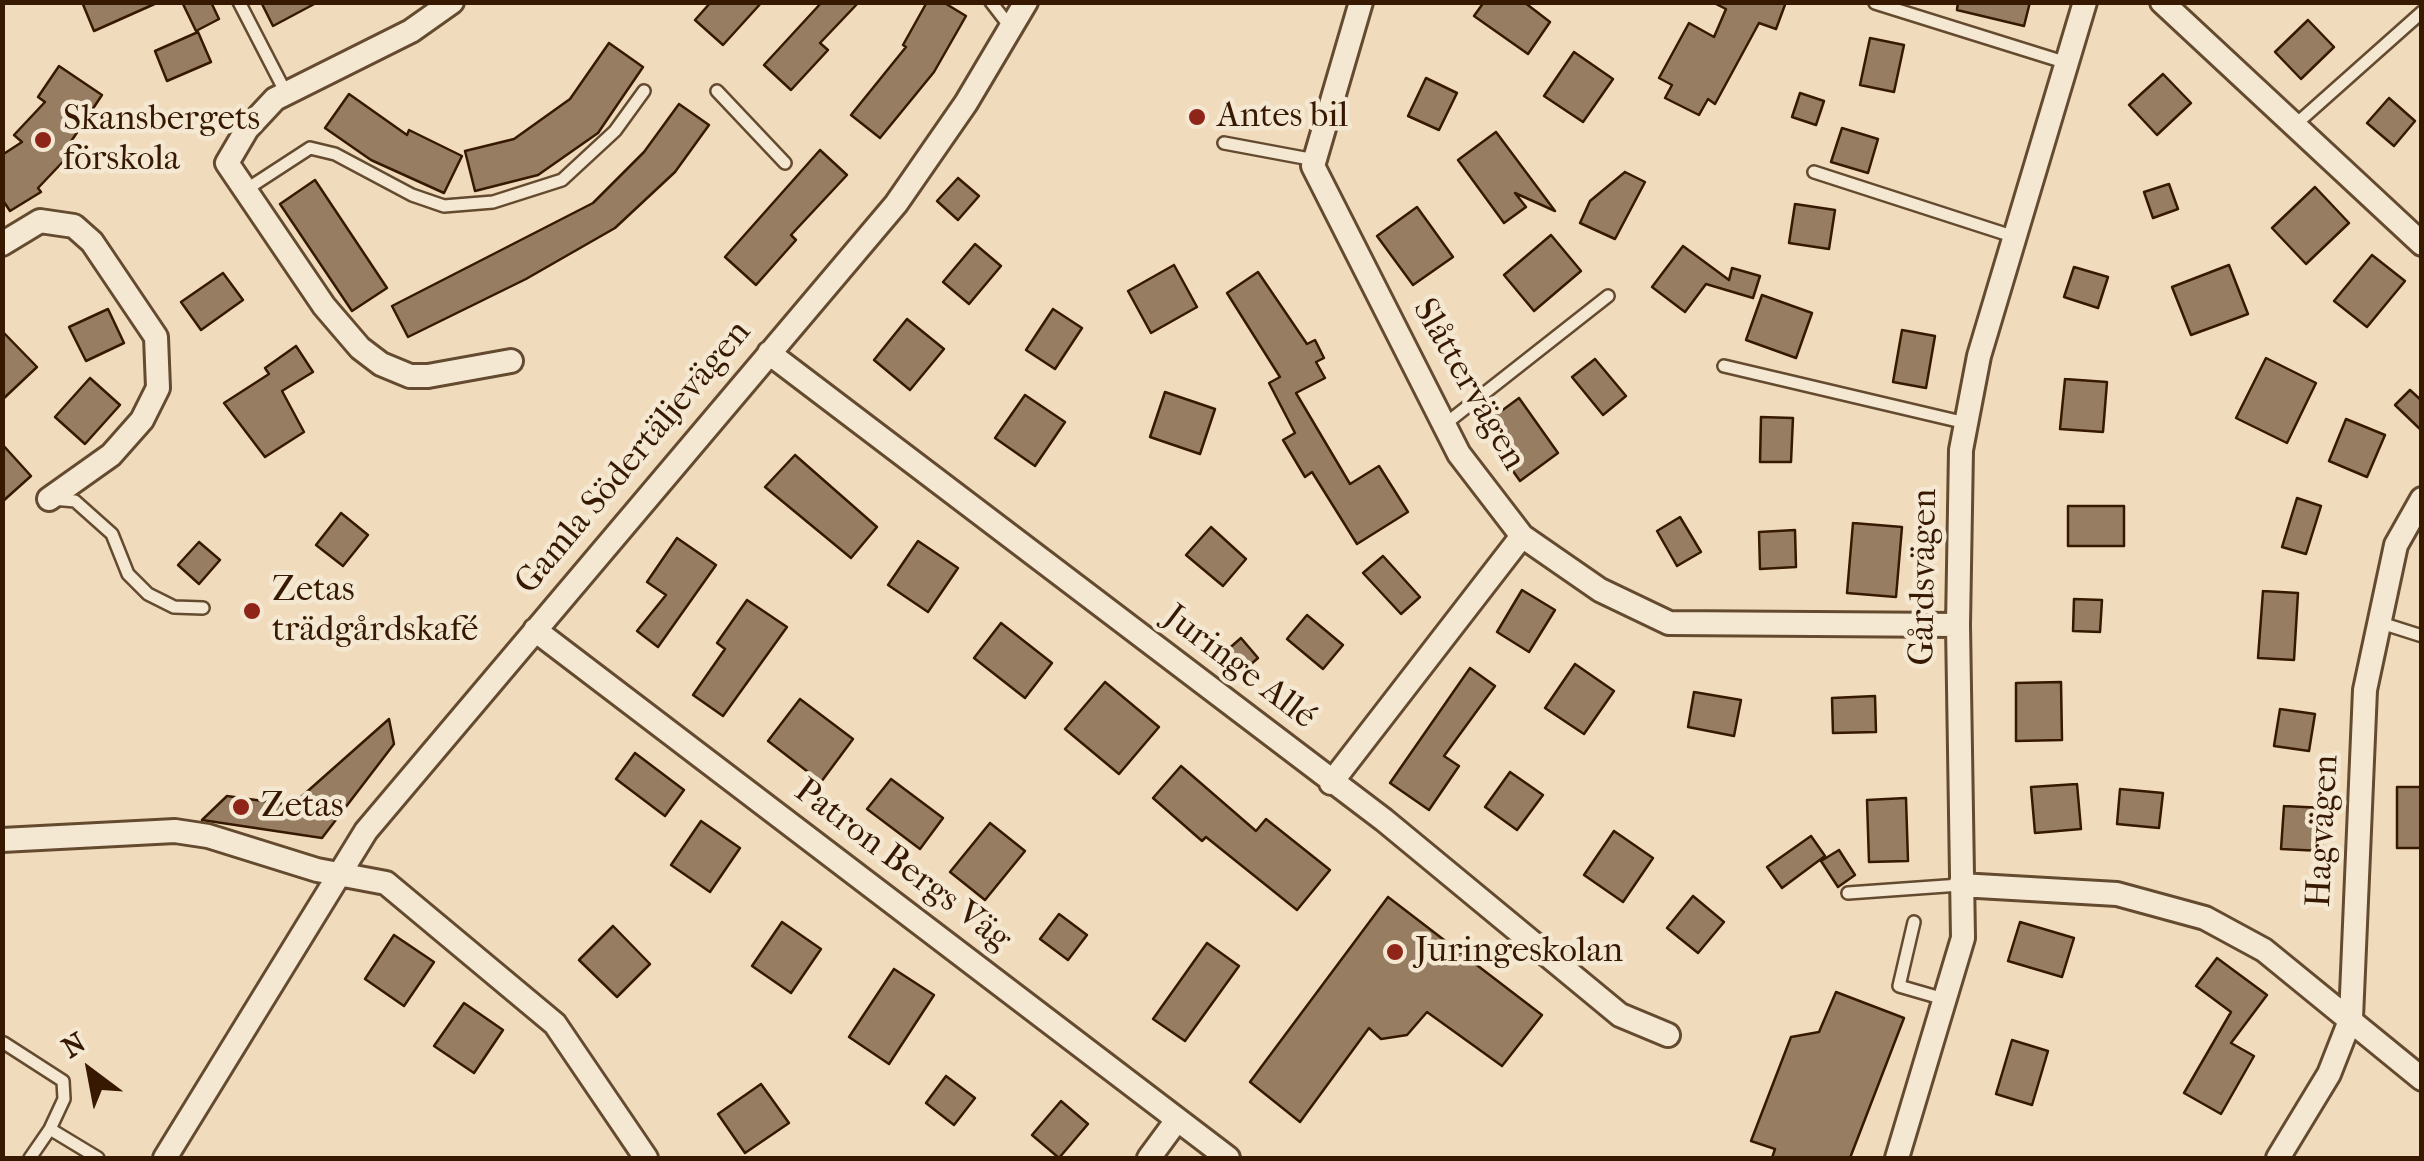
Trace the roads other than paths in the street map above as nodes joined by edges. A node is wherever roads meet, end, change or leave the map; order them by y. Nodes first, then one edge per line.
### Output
1 (239, 2) edge
2 (452, 2) edge
3 (991, 2) edge
4 (1026, 2) edge
5 (1361, 2) edge
6 (1875, 2) edge
7 (2085, 2) edge
8 (2162, 2) edge
9 (2422, 12) edge
10 (1010, 28) junction
11 (2068, 63) junction
12 (644, 91) dead end
13 (718, 91) dead end
14 (286, 95) junction
15 (2294, 125) junction
16 (1224, 144) dead end
17 (1315, 160) junction
18 (785, 164) dead end
19 (1814, 172) dead end
20 (247, 189) junction
21 (2014, 238) junction
22 (2, 244) edge
23 (2422, 244) edge
24 (1608, 296) dead end
25 (769, 353) junction
26 (512, 361) dead end
27 (1724, 366) dead end
28 (1966, 423) junction
29 (1444, 425) junction
30 (49, 499) joint
31 (2422, 499) edge
32 (1522, 536) junction
33 (203, 608) dead end
34 (2378, 622) junction
35 (1958, 625) junction
36 (535, 630) junction
37 (2422, 636) edge
38 (1331, 783) junction
39 (2, 840) edge
40 (338, 874) junction
41 (1960, 885) junction
42 (1848, 893) dead end
43 (1914, 922) dead end
44 (1944, 999) junction
45 (2351, 1018) junction
46 (1668, 1035) dead end
47 (4, 1043) edge
48 (2422, 1079) edge
49 (1176, 1120) junction
50 (50, 1129) junction
51 (30, 1158) edge
52 (98, 1158) edge
53 (165, 1158) edge
54 (646, 1158) edge
55 (1148, 1158) edge
56 (1228, 1158) edge
57 (1897, 1158) edge
58 (2278, 1158) edge

1 - 14 lane
2 - 14 street
3 - 10 lane
4 - 10 street, Gamla Södertäljevägen
5 - 17 street
6 - 11 lane
7 - 11 street, Gårdsvägen
8 - 15 street
9 - 15 lane
10 - 25 street, Gamla Södertäljevägen
11 - 21 street, Gårdsvägen
12 - 20 lane
13 - 18 lane
14 - 20 street
15 - 23 street
16 - 17 lane
17 - 29 street, Slåttervägen
19 - 21 lane
20 - 26 street
21 - 28 street, Gårdsvägen
22 - 30 street
24 - 29 lane
25 - 36 street, Gamla Södertäljevägen
25 - 38 street, Juringe Allé
27 - 28 lane
28 - 35 street, Gårdsvägen
29 - 32 street, Slåttervägen
30 - 33 lane
31 - 34 street, Hagvägen
32 - 35 street, Slåttervägen
32 - 38 street
34 - 37 lane
34 - 45 street, Hagvägen
35 - 41 street, Gårdsvägen
36 - 40 street, Gamla Södertäljevägen
36 - 49 street, Patron Bergs Väg
38 - 46 street, Juringe Allé
39 - 40 street
40 - 53 street, Gamla Södertäljevägen
40 - 54 street
41 - 42 lane
41 - 44 street, Gårdsvägen
41 - 45 street
43 - 44 lane
44 - 57 street, Gårdsvägen
45 - 48 street
45 - 58 street, Hagvägen
47 - 50 lane
49 - 55 street
49 - 56 street, Patron Bergs Väg
50 - 51 lane
50 - 52 lane

